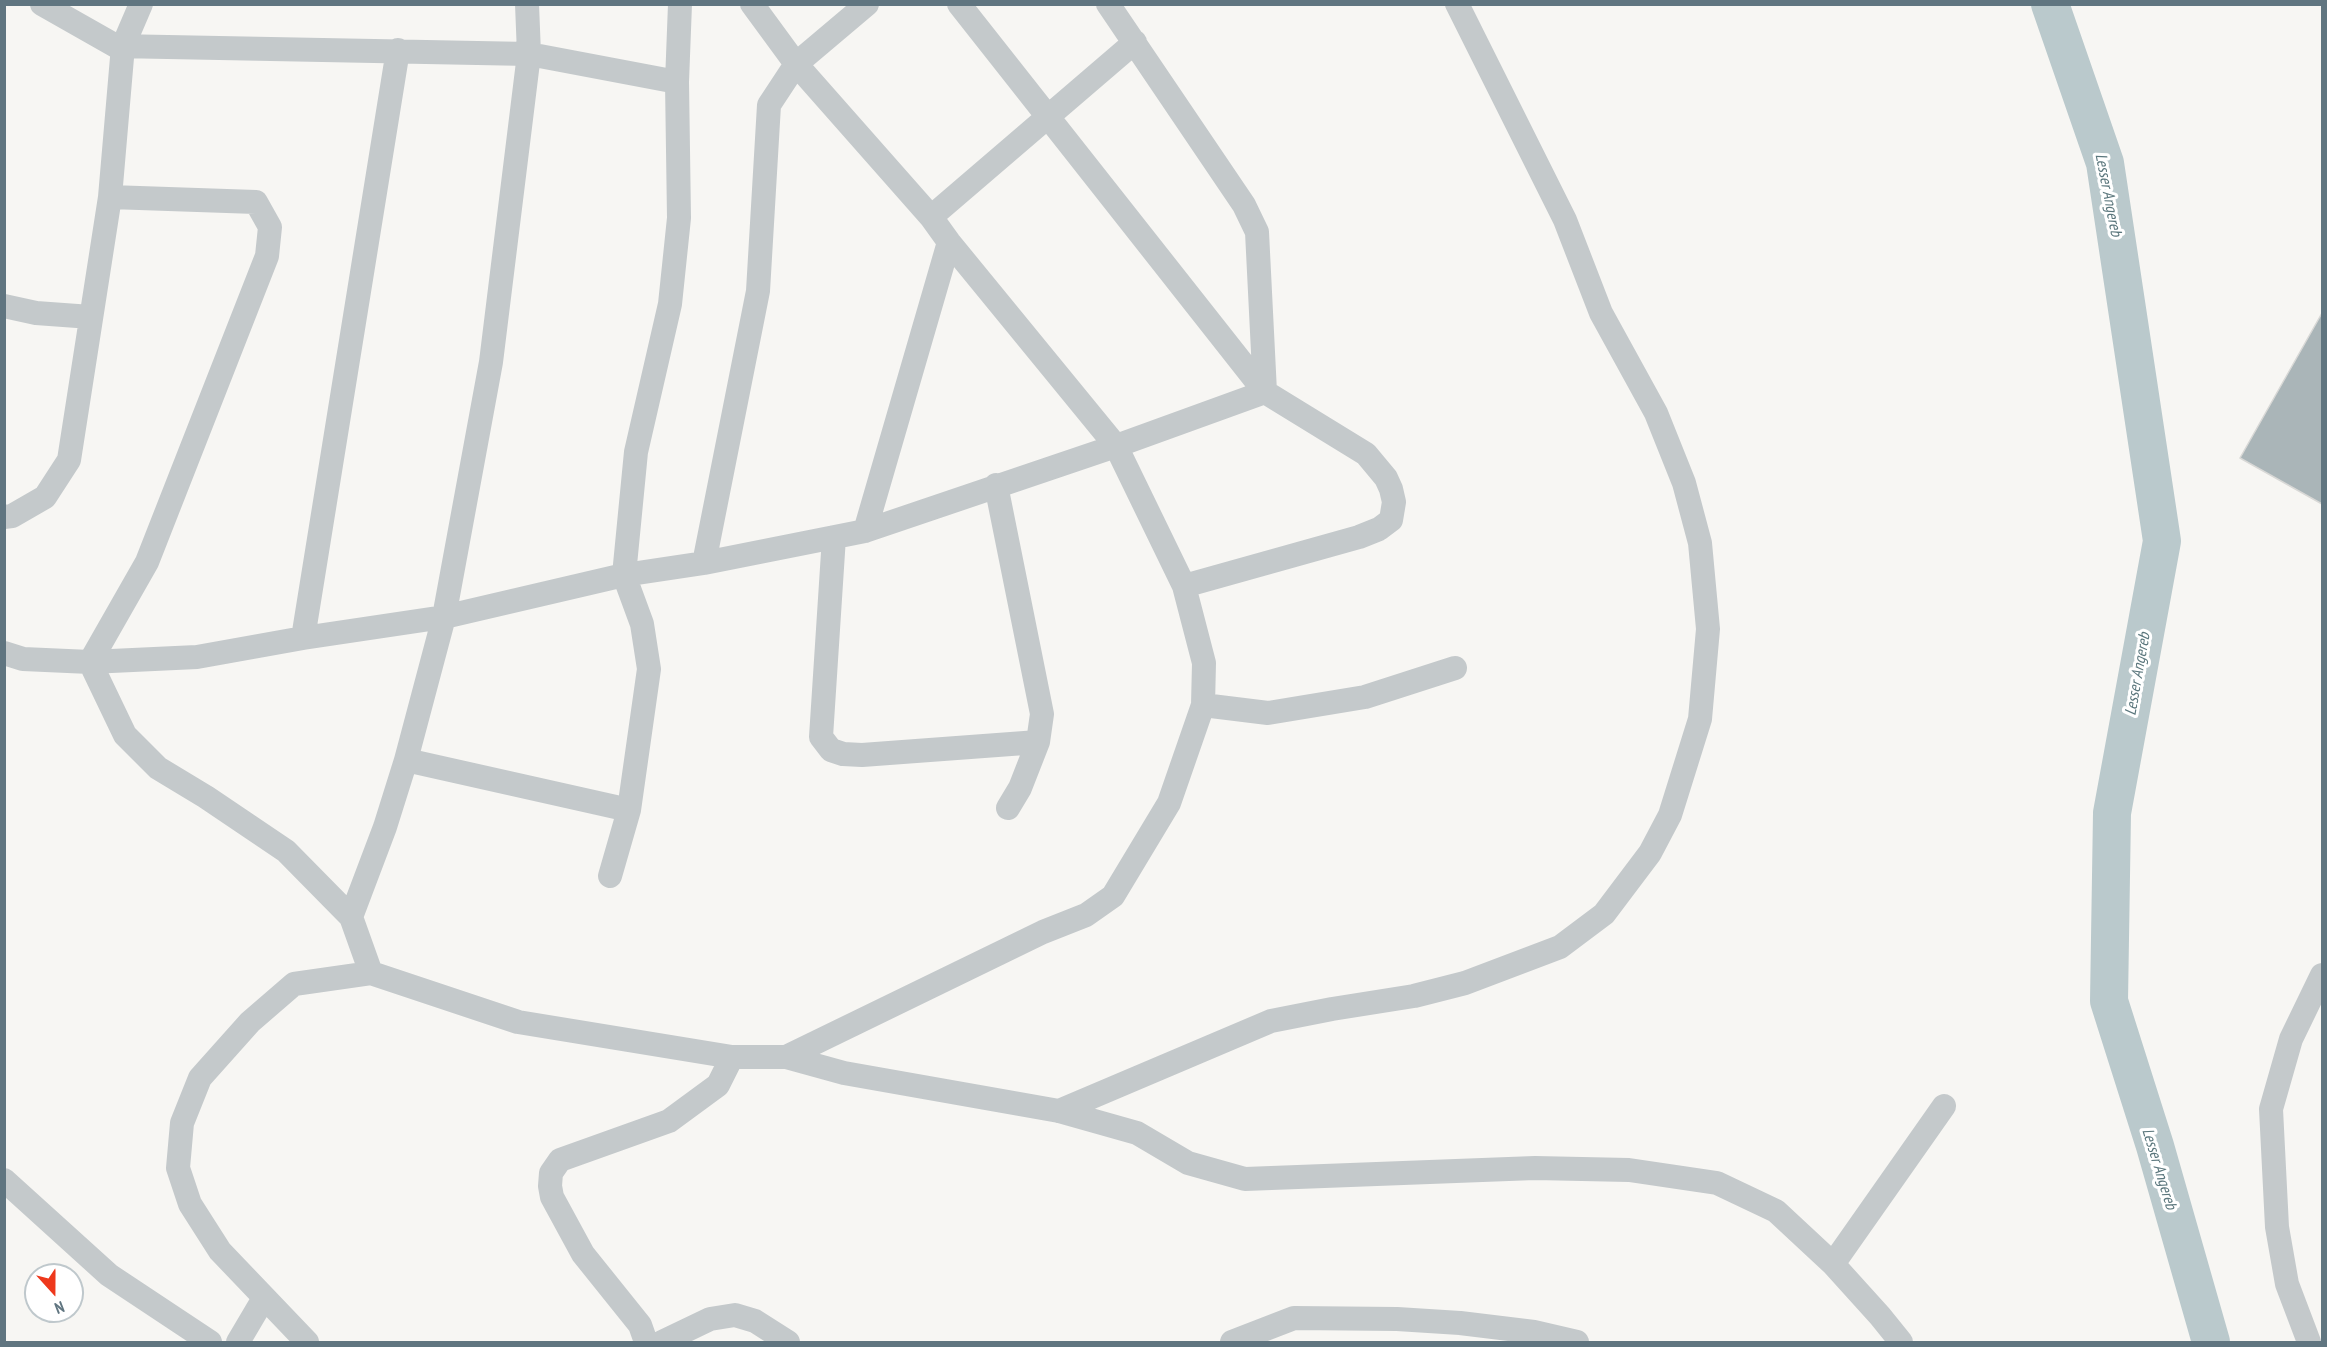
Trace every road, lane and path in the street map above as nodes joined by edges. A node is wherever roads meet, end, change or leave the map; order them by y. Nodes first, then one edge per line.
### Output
1 (42, 4) edge
2 (141, 4) edge
3 (527, 4) edge
4 (680, 4) edge
5 (752, 4) edge
6 (867, 4) edge
7 (959, 4) edge
8 (1108, 4) edge
9 (1457, 4) edge
10 (1136, 42) junction
11 (123, 46) junction
12 (398, 50) junction
13 (529, 54) junction
14 (796, 64) junction
15 (677, 82) junction
16 (1048, 117) junction
17 (110, 197) junction
18 (931, 217) junction
19 (949, 242) junction
20 (4, 306) edge
21 (91, 317) junction
22 (1265, 392) junction
23 (1116, 446) junction
24 (996, 485) junction
25 (4, 517) edge
26 (865, 531) junction
27 (834, 537) junction
28 (704, 563) junction
29 (624, 575) junction
30 (1184, 586) junction
31 (444, 617) junction
32 (303, 638) junction
33 (4, 653) edge
34 (90, 662) junction
35 (1455, 668) dead end
36 (1203, 705) junction
37 (1038, 742) junction
38 (406, 760) junction
39 (1008, 808) dead end
40 (629, 810) junction
41 (610, 876) dead end
42 (351, 917) junction
43 (371, 974) junction
44 (2322, 975) edge
45 (732, 1057) junction
46 (786, 1058) junction
47 (1944, 1106) dead end
48 (1059, 1111) junction
49 (4, 1180) edge
50 (1833, 1264) junction
51 (264, 1298) junction
52 (210, 1342) edge
53 (238, 1342) edge
54 (307, 1342) edge
55 (646, 1342) edge
56 (662, 1342) edge
57 (788, 1342) edge
58 (1232, 1342) edge
59 (1577, 1342) edge
60 (1901, 1342) edge
61 (2308, 1342) edge

1 - 11 street
2 - 11 street
3 - 13 street
4 - 15 street
5 - 14 street
6 - 14 street
7 - 16 street
8 - 10 street
9 - 48 street
10 - 16 street
10 - 22 street
11 - 12 street
11 - 17 street
12 - 13 street
12 - 32 street
13 - 15 street
13 - 31 street
14 - 18 street
14 - 28 street
15 - 29 street
16 - 18 street
16 - 22 street
17 - 21 street
17 - 34 street
18 - 19 street
19 - 23 street
19 - 26 street
20 - 21 street
21 - 25 street
22 - 23 street
22 - 30 street
23 - 24 street
23 - 30 street
24 - 26 street
24 - 37 street
26 - 27 street
27 - 28 street
27 - 37 street
28 - 29 street
29 - 31 street
29 - 40 street
30 - 36 street
31 - 32 street
31 - 38 street
32 - 34 street
33 - 34 street
34 - 42 street
35 - 36 street
36 - 46 street
37 - 39 street
38 - 40 street
38 - 42 street
40 - 41 street
42 - 43 street
43 - 45 street
43 - 51 street
44 - 61 street
45 - 46 street
45 - 55 street
46 - 48 street
47 - 50 street
48 - 50 street
49 - 52 street
50 - 60 street
51 - 53 street
51 - 54 street
56 - 57 street
58 - 59 street

